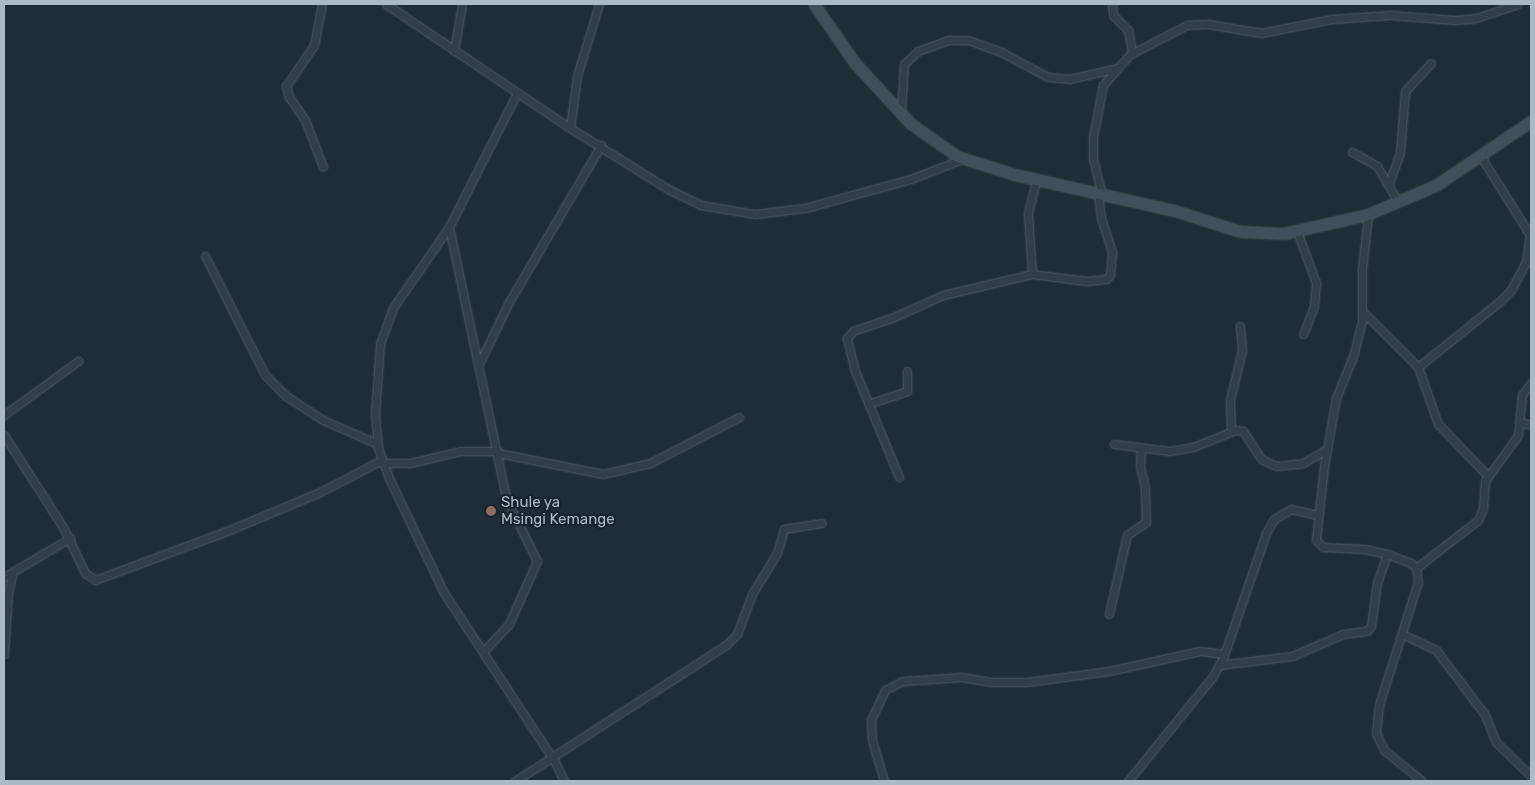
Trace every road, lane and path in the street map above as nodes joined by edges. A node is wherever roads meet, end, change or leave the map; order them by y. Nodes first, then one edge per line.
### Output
1 (322, 4) edge
2 (386, 4) edge
3 (462, 4) edge
4 (599, 4) edge
5 (814, 4) edge
6 (1112, 4) edge
7 (1518, 4) edge
8 (454, 51) junction
9 (1131, 54) junction
10 (1431, 63) dead end
11 (1118, 68) junction
12 (517, 93) junction
13 (901, 113) junction
14 (1531, 122) edge
15 (570, 128) junction
16 (601, 145) junction
17 (1352, 152) dead end
18 (1481, 157) junction
19 (962, 159) junction
20 (323, 167) dead end
21 (1036, 180) junction
22 (1389, 183) junction
23 (1100, 194) junction
24 (1398, 202) junction
25 (1368, 215) junction
26 (449, 227) junction
27 (1297, 231) junction
28 (205, 256) dead end
29 (1032, 274) junction
30 (1362, 312) junction
31 (1240, 326) dead end
32 (1303, 334) dead end
33 (78, 361) dead end
34 (479, 364) junction
35 (1418, 367) junction
36 (907, 371) dead end
37 (1531, 383) edge
38 (868, 404) junction
39 (4, 415) edge
40 (739, 417) dead end
41 (1520, 422) junction
42 (1531, 425) edge
43 (1231, 431) junction
44 (4, 435) edge
45 (378, 444) junction
46 (1114, 444) dead end
47 (1141, 448) junction
48 (1327, 449) junction
49 (498, 452) junction
50 (383, 461) junction
51 (1487, 475) junction
52 (898, 477) dead end
53 (1317, 515) junction
54 (822, 523) dead end
55 (70, 538) junction
56 (1387, 554) junction
57 (1416, 568) junction
58 (13, 572) junction
59 (4, 577) edge
60 (1109, 614) dead end
61 (1402, 634) junction
62 (483, 652) junction
63 (4, 654) edge
64 (1224, 654) junction
65 (1219, 665) junction
66 (553, 758) junction
67 (1531, 776) edge
68 (515, 781) edge
69 (564, 781) edge
70 (884, 781) edge
71 (1128, 781) edge
72 (1422, 781) edge

1 - 20 street
2 - 8 street
3 - 8 street
4 - 15 street
5 - 13 main road
6 - 9 street
7 - 9 street
8 - 12 street
9 - 11 street
10 - 22 street
11 - 13 street
11 - 23 street
12 - 15 street
12 - 26 street
13 - 19 main road
14 - 18 main road
15 - 16 street
16 - 19 street
16 - 34 street
17 - 22 street
18 - 24 main road
18 - 35 street
19 - 21 main road
21 - 23 main road
21 - 29 street
22 - 24 street
23 - 27 main road
23 - 29 street
24 - 25 main road
25 - 27 main road
25 - 30 street
26 - 34 street
26 - 45 street
27 - 32 street
28 - 45 street
29 - 38 street
30 - 35 street
30 - 48 street
31 - 43 street
33 - 39 street
34 - 49 street
35 - 51 street
36 - 38 street
37 - 41 street
38 - 52 street
40 - 49 street
41 - 42 street
41 - 51 street
43 - 47 street
43 - 48 street
44 - 55 street
45 - 50 street
46 - 47 street
47 - 60 street
48 - 53 street
49 - 50 street
49 - 62 street
50 - 55 street
50 - 62 street
51 - 57 street
53 - 56 street
53 - 64 street
54 - 66 street
55 - 58 street
56 - 57 street
56 - 65 street
57 - 61 street
58 - 59 street
58 - 63 street
61 - 67 street
61 - 72 street
62 - 66 street
64 - 65 street
64 - 70 street
65 - 71 street
66 - 68 street
66 - 69 street

